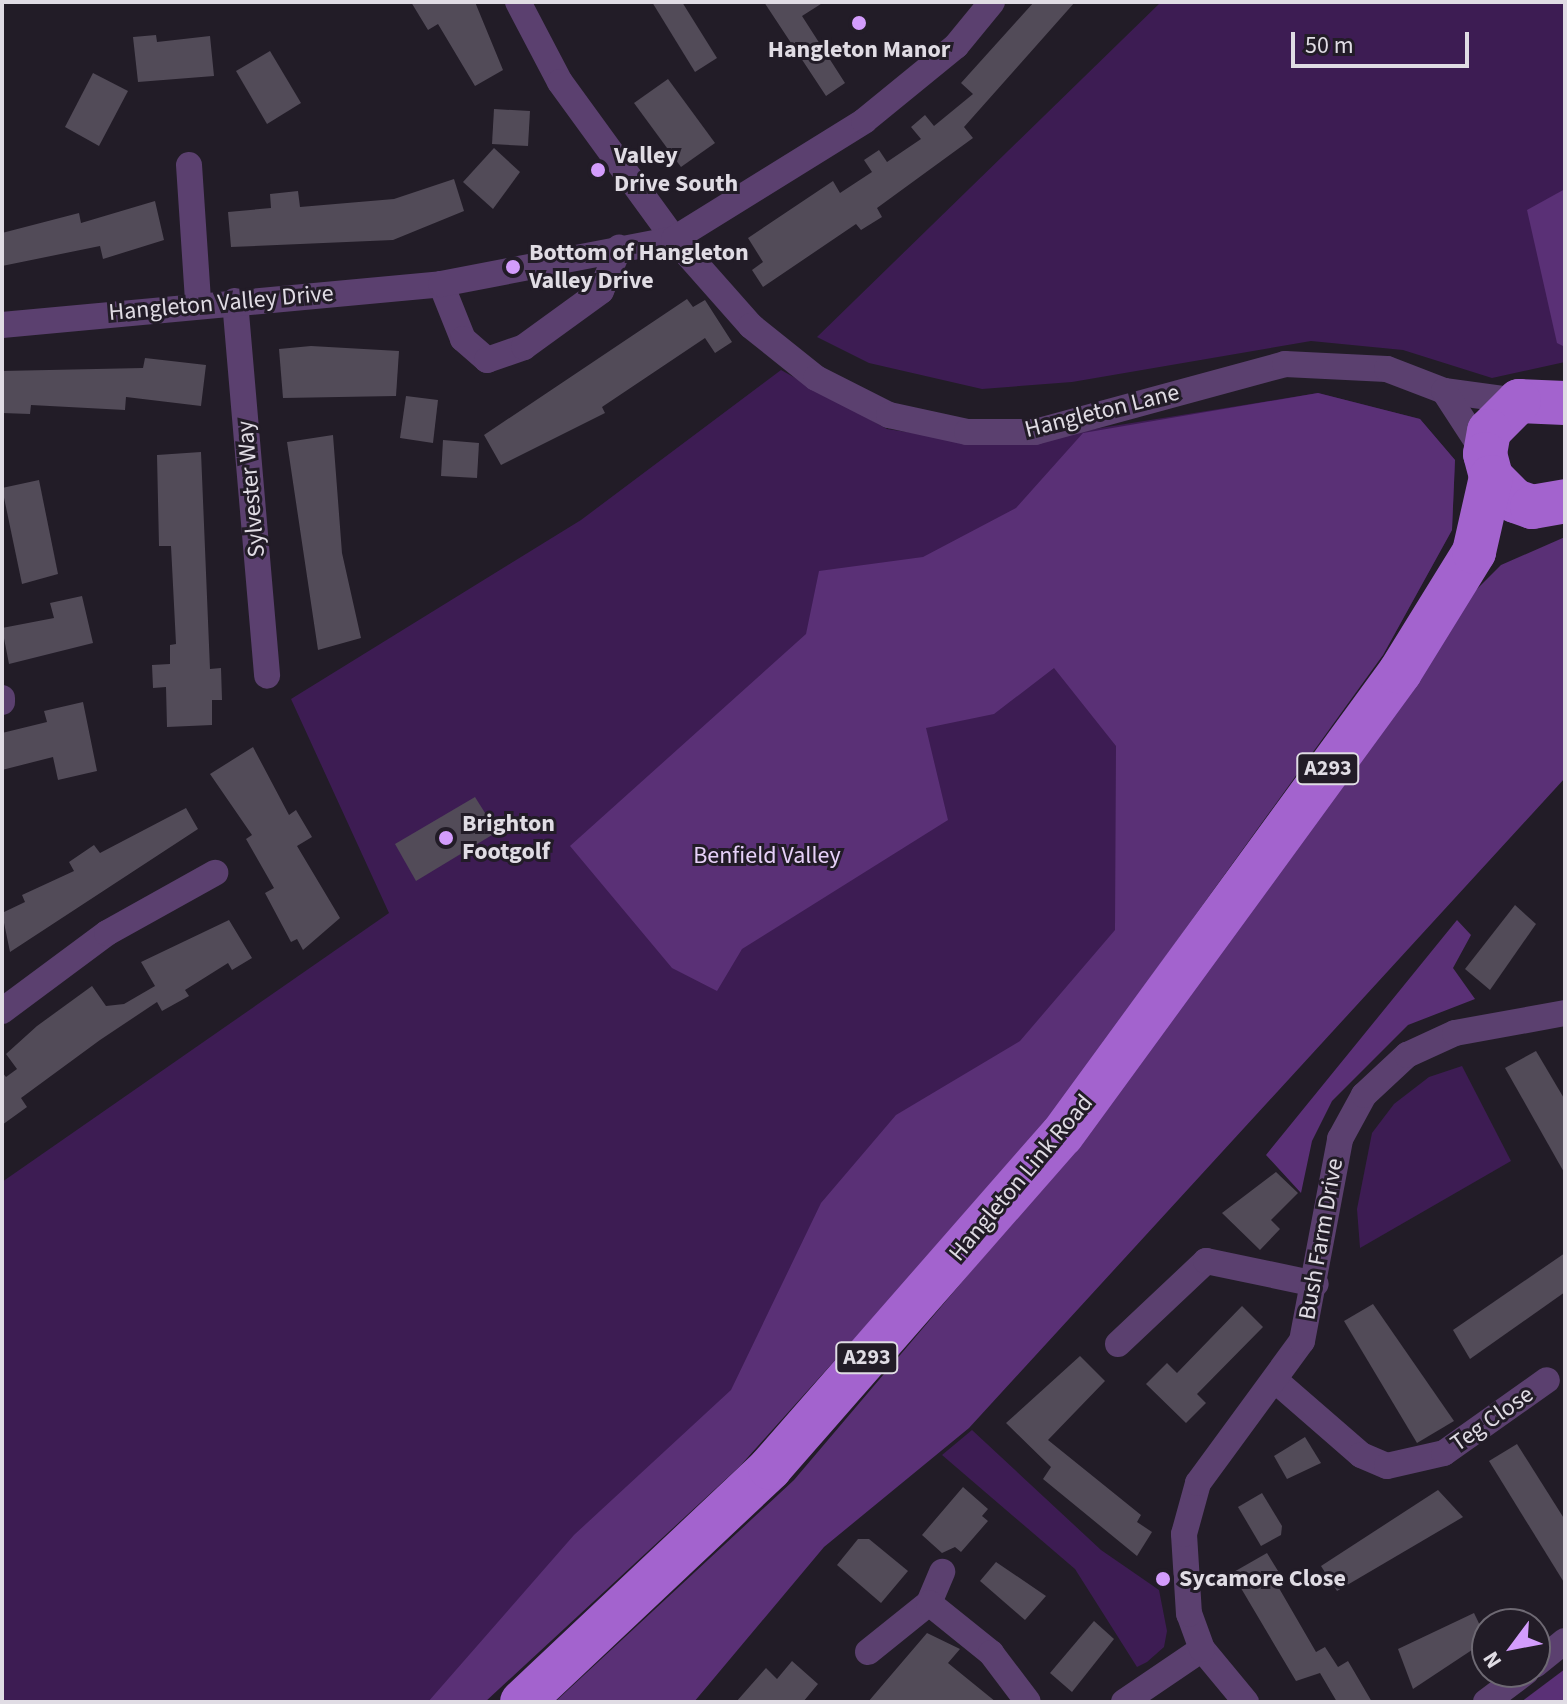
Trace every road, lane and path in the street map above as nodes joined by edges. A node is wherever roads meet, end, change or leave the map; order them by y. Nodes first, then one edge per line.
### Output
1 (518, 2) edge
2 (992, 2) edge
3 (189, 165) dead end
4 (674, 239) junction
5 (619, 248) junction
6 (441, 284) junction
7 (198, 301) junction
8 (235, 301) junction
9 (2, 325) edge
10 (1444, 391) junction
11 (1547, 395) edge
12 (1488, 465) junction
13 (1548, 504) edge
14 (1474, 552) junction
15 (267, 676) dead end
16 (215, 873) dead end
17 (2, 1011) edge
18 (1565, 1013) edge
19 (1316, 1284) junction
20 (1118, 1344) dead end
21 (1547, 1380) dead end
22 (1276, 1381) junction
23 (942, 1572) dead end
24 (929, 1603) junction
25 (1202, 1649) junction
26 (868, 1652) dead end
27 (1505, 1688) edge
28 (522, 1702) edge
29 (1028, 1702) edge
30 (1124, 1702) edge
31 (1246, 1702) edge
32 (1486, 1702) edge

1 - 4 street, Hangleton Lane
2 - 4 street, Hangleton Valley Drive
3 - 7 street
4 - 5 street, Hangleton Valley Drive
4 - 10 street, Hangleton Lane
5 - 6 street, Hangleton Valley Drive
5 - 6 street
6 - 8 street, Hangleton Valley Drive
7 - 8 street, Hangleton Valley Drive
7 - 9 street, Hangleton Valley Drive
8 - 15 street, Sylvester Way
10 - 11 street, Hangleton Lane
10 - 12 street
11 - 12 highway, Hangleton Link Road
12 - 13 highway
12 - 14 highway, Hangleton Link Road / A293
13 - 14 highway, Hangleton Link Road / A293
14 - 28 highway, Hangleton Link Road / A293
16 - 17 street
18 - 19 street, Bush Farm Drive
19 - 20 street
19 - 22 street, Bush Farm Drive
21 - 22 street, Teg Close
22 - 25 street, Bush Farm Drive
23 - 24 street
24 - 26 street
24 - 29 street
25 - 30 street
25 - 31 street, Bush Farm Drive
27 - 32 street

